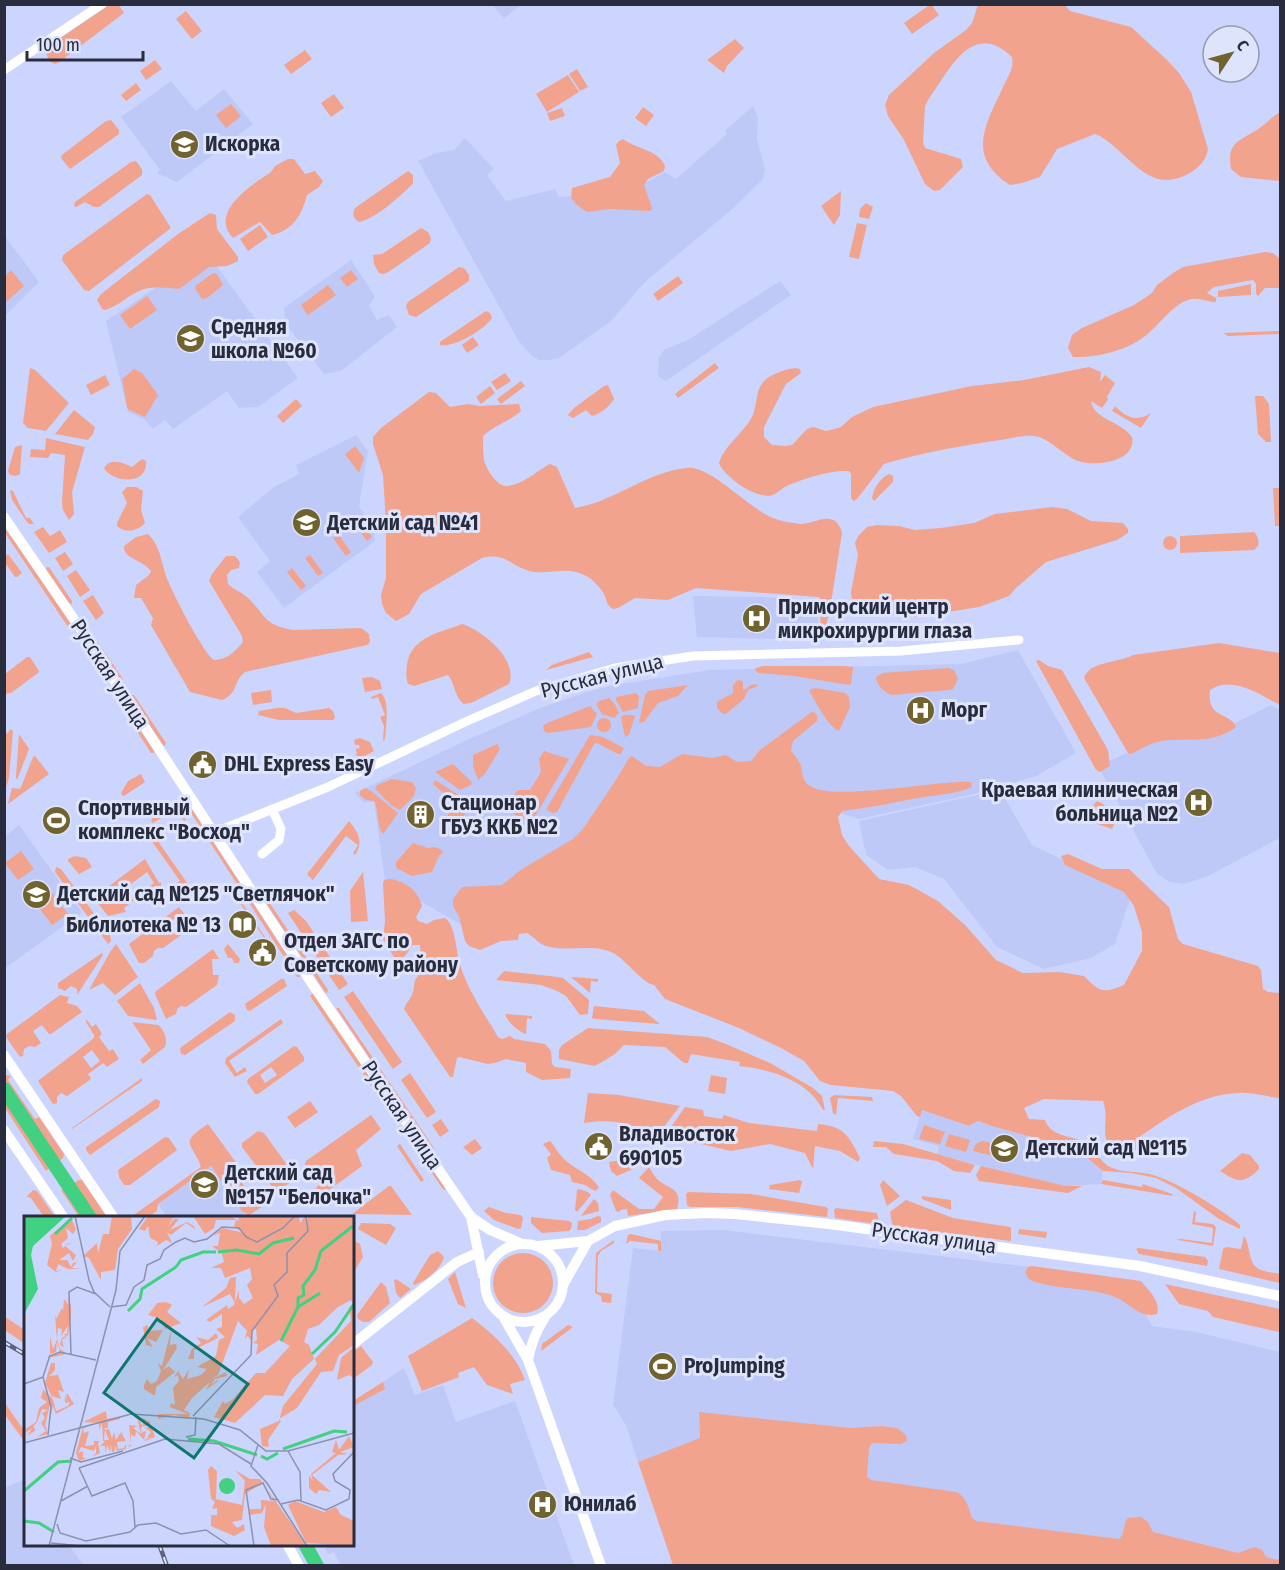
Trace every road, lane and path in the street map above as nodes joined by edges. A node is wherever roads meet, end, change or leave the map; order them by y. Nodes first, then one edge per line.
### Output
1 (102, 4) edge
2 (4, 70) edge
3 (4, 517) edge
4 (1019, 640) dead end
5 (272, 809) junction
6 (213, 833) junction
7 (262, 854) dead end
8 (4, 1055) edge
9 (4, 1130) edge
10 (63, 1216) edge
11 (113, 1216) edge
12 (471, 1217) junction
13 (588, 1241) junction
14 (520, 1243) junction
15 (538, 1246) junction
16 (479, 1252) junction
17 (484, 1278) junction
18 (563, 1286) junction
19 (1281, 1296) edge
20 (546, 1316) junction
21 (504, 1318) junction
22 (354, 1343) edge
23 (528, 1360) junction
24 (288, 1546) edge
25 (299, 1566) edge
26 (601, 1566) edge

1 - 2 street
3 - 6 main road, Русская улица
4 - 5 street, Русская улица
5 - 6 street, Русская улица
5 - 7 street
6 - 12 main road, Русская улица
8 - 11 main road
9 - 10 main road
12 - 14 main road, Русская улица
12 - 16 main road, Русская улица
13 - 15 main road, Русская улица
13 - 18 main road
13 - 19 main road, Русская улица
14 - 15 main road
14 - 17 main road
15 - 18 main road
16 - 17 main road, Русская улица
16 - 22 main road
17 - 21 main road
18 - 20 main road
20 - 21 main road
20 - 23 main road
21 - 23 main road
23 - 26 main road
24 - 25 main road

